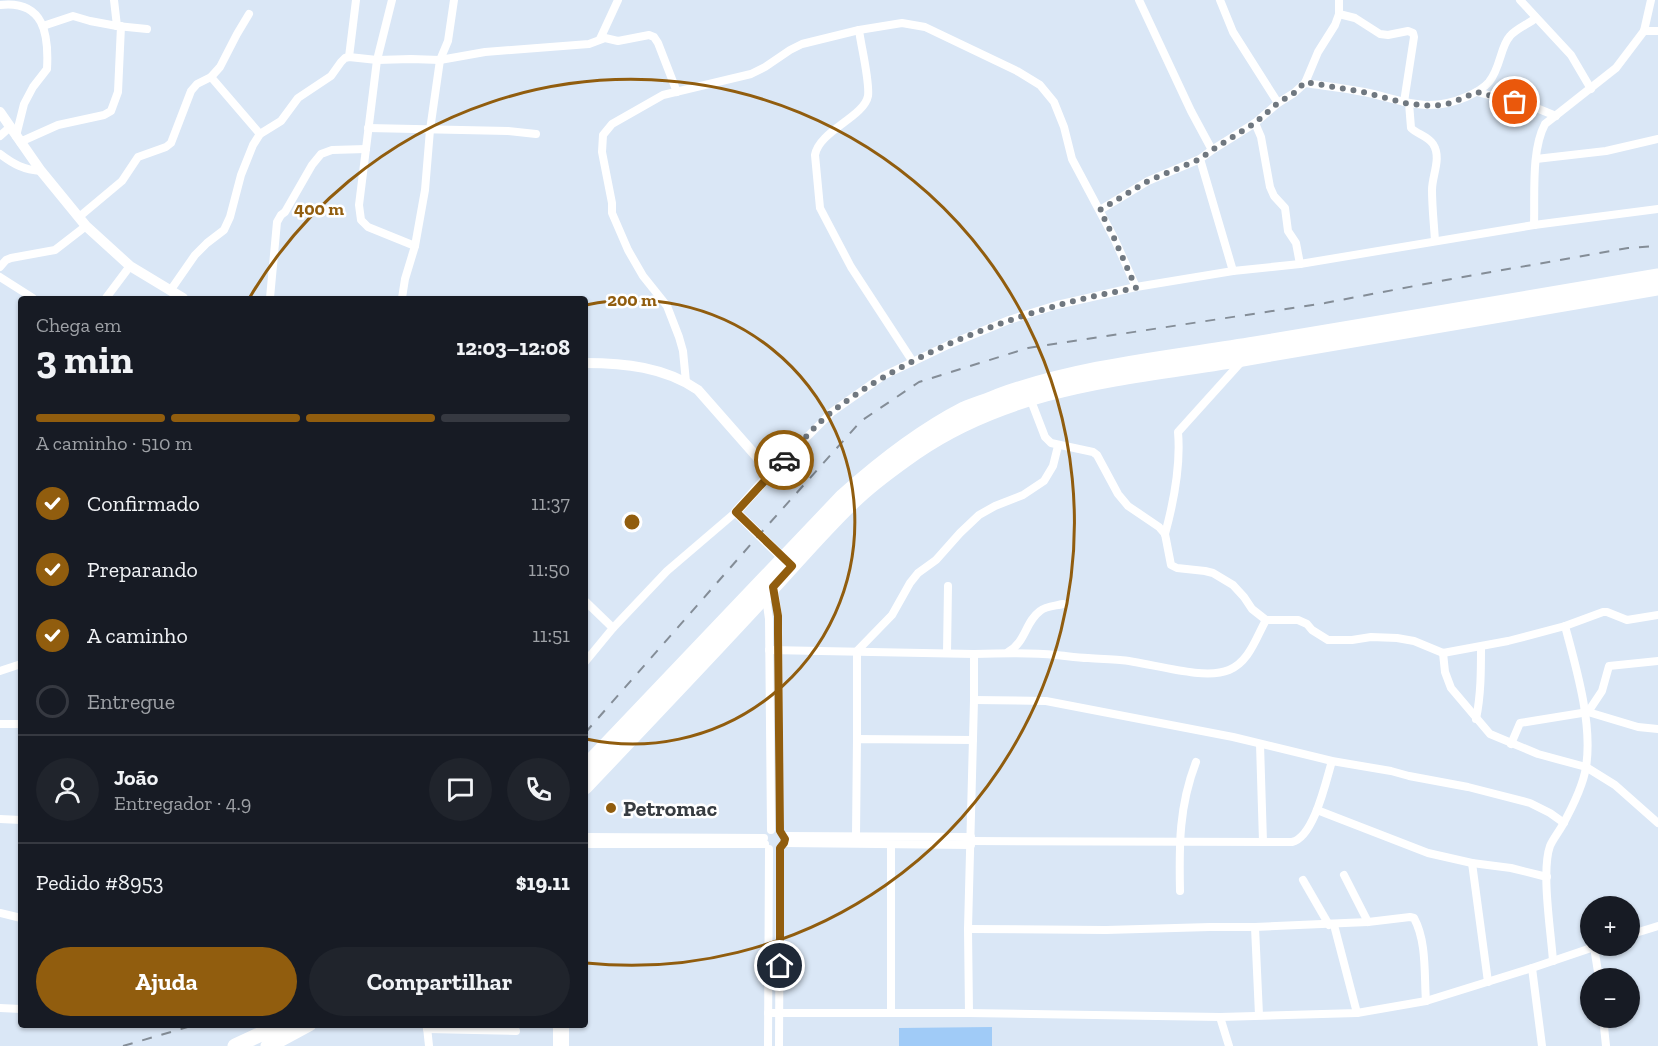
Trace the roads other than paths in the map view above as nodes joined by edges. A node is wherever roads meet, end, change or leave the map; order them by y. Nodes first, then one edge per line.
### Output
1 (114, 0) edge
2 (356, 0) edge
3 (392, 0) edge
4 (454, 0) edge
5 (618, 0) edge
6 (1139, 0) edge
7 (1220, 0) edge
8 (1339, 0) edge
9 (1520, 0) edge
10 (1651, 0) edge
11 (0, 5) edge
12 (249, 14) dead end
13 (1340, 14) junction
14 (1536, 18) junction
15 (43, 26) junction
16 (119, 26) junction
17 (147, 29) dead end
18 (859, 30) junction
19 (1644, 31) junction
20 (1658, 31) edge
21 (600, 39) junction
22 (349, 57) junction
23 (377, 60) junction
24 (440, 60) junction
25 (211, 77) junction
26 (1305, 82) junction
27 (1591, 89) junction
28 (676, 92) junction
29 (1477, 92) junction
30 (1278, 103) junction
31 (1407, 103) junction
32 (0, 112) edge
33 (1556, 116) junction
34 (1255, 123) junction
35 (368, 128) junction
36 (430, 130) junction
37 (260, 134) junction
38 (536, 134) dead end
39 (0, 135) edge
40 (15, 135) junction
41 (1658, 139) edge
42 (366, 149) junction
43 (1212, 150) junction
44 (0, 154) edge
45 (1200, 159) junction
46 (1536, 159) junction
47 (41, 171) junction
48 (1658, 209) edge
49 (1100, 210) junction
50 (83, 221) junction
51 (1534, 225) junction
52 (1434, 241) junction
53 (415, 246) junction
54 (1300, 264) junction
55 (130, 266) junction
56 (0, 267) edge
57 (1233, 271) junction
58 (1658, 276) edge
59 (0, 277) edge
60 (1136, 288) junction
61 (1658, 288) edge
62 (170, 291) junction
63 (30, 296) edge
64 (108, 296) edge
65 (179, 296) edge
66 (270, 296) edge
67 (402, 296) edge
68 (1244, 358) junction
69 (913, 362) junction
70 (588, 363) edge
71 (686, 382) junction
72 (1030, 398) junction
73 (1058, 446) junction
74 (771, 473) junction
75 (736, 512) junction
76 (1165, 534) junction
77 (788, 562) junction
78 (948, 586) dead end
79 (769, 592) junction
80 (588, 604) edge
81 (1063, 604) dead end
82 (1658, 615) edge
83 (1266, 620) junction
84 (1565, 626) junction
85 (613, 628) junction
86 (1481, 647) junction
87 (769, 650) junction
88 (778, 650) junction
89 (857, 651) junction
90 (1006, 652) junction
91 (947, 653) junction
92 (1443, 653) junction
93 (974, 654) junction
94 (588, 658) edge
95 (1658, 661) edge
96 (18, 665) edge
97 (0, 671) edge
98 (974, 700) junction
99 (1586, 713) junction
100 (1476, 719) junction
101 (0, 724) edge
102 (18, 724) edge
103 (1658, 729) edge
104 (857, 739) junction
105 (973, 740) junction
106 (1260, 744) junction
107 (1511, 744) junction
108 (1332, 761) junction
109 (1196, 762) dead end
110 (588, 764) edge
111 (1586, 767) junction
112 (588, 784) edge
113 (1317, 810) junction
114 (0, 819) edge
115 (18, 820) edge
116 (1564, 823) junction
117 (1658, 823) edge
118 (856, 836) junction
119 (588, 837) edge
120 (780, 838) junction
121 (971, 841) junction
122 (1263, 842) junction
123 (588, 843) edge
124 (1179, 843) junction
125 (766, 844) junction
126 (891, 845) junction
127 (1472, 863) junction
128 (1344, 875) dead end
129 (1546, 877) junction
130 (1303, 880) dead end
131 (1180, 891) dead end
132 (0, 914) edge
133 (18, 917) edge
134 (1368, 922) junction
135 (1332, 925) junction
136 (1658, 926) edge
137 (1255, 927) junction
138 (968, 929) junction
139 (1640, 932) edge
140 (1580, 952) edge
141 (1553, 961) junction
142 (1532, 968) junction
143 (1488, 982) junction
144 (1426, 1001) junction
145 (0, 1008) edge
146 (18, 1009) edge
147 (768, 1013) junction
148 (779, 1013) junction
149 (891, 1013) junction
150 (969, 1013) junction
151 (1357, 1013) junction
152 (1259, 1015) junction
153 (1220, 1017) junction
154 (274, 1028) edge
155 (302, 1028) edge
156 (427, 1028) edge
157 (449, 1028) edge
158 (557, 1028) edge
159 (565, 1028) edge
160 (1604, 1028) edge
161 (516, 1031) dead end
162 (235, 1046) edge
163 (268, 1046) edge
164 (429, 1046) edge
165 (557, 1046) edge
166 (565, 1046) edge
167 (768, 1046) edge
168 (779, 1046) edge
169 (1229, 1046) edge
170 (1542, 1046) edge
171 (1606, 1046) edge

1 - 16 street
2 - 22 street
3 - 23 street
4 - 24 street
5 - 21 street
6 - 43 street
7 - 30 street
8 - 13 street
9 - 14 street
10 - 19 street
11 - 15 street
12 - 25 street
13 - 26 street
13 - 31 street
14 - 27 street
14 - 29 street
15 - 16 street
15 - 40 street
16 - 17 street
16 - 40 street
18 - 28 street
18 - 49 street
18 - 69 street
19 - 20 street
19 - 27 street
21 - 24 street
21 - 28 street
22 - 23 street
22 - 37 street
23 - 24 street
23 - 35 street
24 - 36 street
25 - 37 street
25 - 50 street
26 - 30 street
26 - 31 street
27 - 33 street
28 - 71 street
29 - 31 street
29 - 33 street
30 - 34 street
31 - 52 street
32 - 40 street
33 - 46 street
34 - 43 street
34 - 54 street
35 - 36 street
35 - 42 street
36 - 38 street
36 - 53 street
37 - 62 street
39 - 40 street
40 - 47 street
41 - 46 street
42 - 53 street
42 - 66 street
43 - 45 street
44 - 47 street
45 - 49 street
45 - 57 street
46 - 51 street
47 - 50 street
48 - 51 street
49 - 60 street
50 - 55 street
50 - 56 street
51 - 52 street
52 - 54 street
53 - 67 street
54 - 57 street
55 - 62 street
55 - 64 street
57 - 60 street
58 - 77 highway
59 - 63 street
60 - 69 street
61 - 68 highway
62 - 65 street
68 - 72 highway
68 - 76 street
69 - 74 street
70 - 71 street
71 - 74 street
72 - 73 street
72 - 77 highway
73 - 76 street
73 - 89 street
74 - 75 street
75 - 77 street
75 - 85 street
76 - 83 street
77 - 79 highway
77 - 110 highway
78 - 91 street
79 - 87 street
79 - 88 street
79 - 112 highway
80 - 85 street
81 - 90 street
82 - 84 street
83 - 90 street
83 - 92 street
84 - 86 street
84 - 99 street
85 - 94 street
86 - 92 street
86 - 100 street
87 - 88 street
87 - 120 street
88 - 89 street
88 - 120 street
89 - 91 street
89 - 104 street
90 - 93 street
91 - 93 street
92 - 100 street
93 - 98 street
95 - 99 street
96 - 97 street
98 - 105 street
98 - 106 street
99 - 103 street
99 - 107 street
99 - 111 street
100 - 107 street
101 - 102 street
104 - 105 street
104 - 118 street
105 - 121 street
106 - 108 street
106 - 122 street
107 - 111 street
108 - 113 street
108 - 116 street
109 - 124 street
111 - 116 street
111 - 117 street
113 - 122 street
113 - 127 street
114 - 115 street
116 - 129 street
118 - 120 street
118 - 121 street
119 - 125 street
120 - 125 street
120 - 125 street
120 - 126 street
120 - 148 street
121 - 124 street
121 - 126 street
121 - 138 street
122 - 124 street
123 - 125 street
124 - 131 street
125 - 147 street
126 - 149 street
127 - 129 street
127 - 143 street
128 - 134 street
129 - 141 street
130 - 135 street
132 - 133 street
134 - 135 street
134 - 144 street
135 - 137 street
135 - 151 street
136 - 139 street
137 - 138 street
137 - 152 street
138 - 150 street
140 - 141 street
141 - 142 street
142 - 143 street
142 - 170 street
143 - 144 street
144 - 151 street
145 - 146 street
147 - 148 street
147 - 167 street
148 - 149 street
148 - 168 street
149 - 150 street
150 - 153 street
151 - 152 street
152 - 153 street
153 - 169 street
154 - 162 highway
155 - 163 highway
156 - 164 street
157 - 161 street
158 - 165 street
159 - 166 street
160 - 171 street

